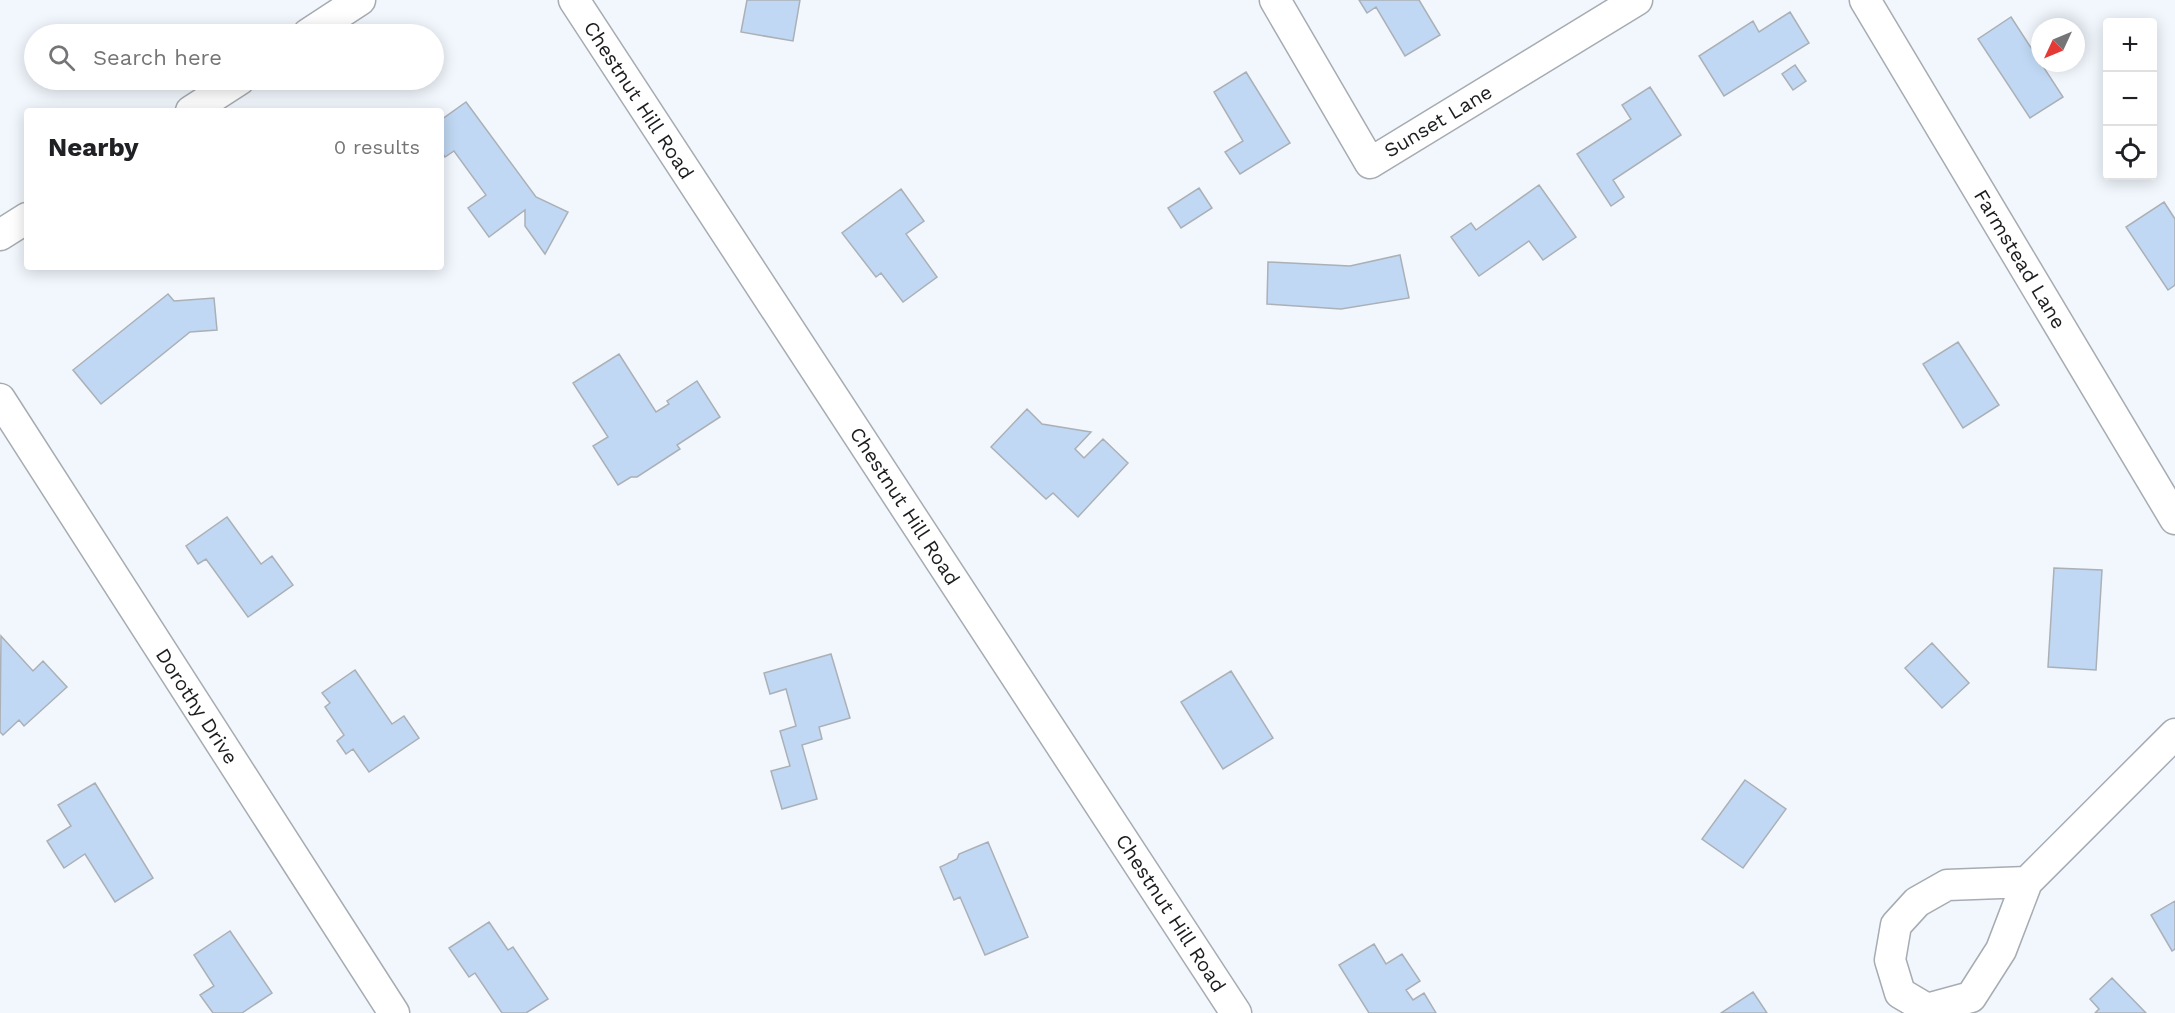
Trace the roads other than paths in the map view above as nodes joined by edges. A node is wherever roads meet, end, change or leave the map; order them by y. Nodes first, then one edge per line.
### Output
1 (360, 0) edge
2 (574, 0) edge
3 (1275, 0) edge
4 (1637, 0) edge
5 (1865, 0) edge
6 (323, 24) edge
7 (224, 90) edge
8 (196, 108) edge
9 (24, 220) edge
10 (0, 236) edge
11 (0, 399) edge
12 (2175, 519) edge
13 (2175, 734) edge
14 (2027, 882) junction
15 (394, 1013) edge
16 (1236, 1013) edge

1 - 6 street
2 - 16 street, Chestnut Hill Road
3 - 4 street, Sunset Lane
5 - 12 street, Farmstead Lane
7 - 8 street
9 - 10 street
11 - 15 street, Dorothy Drive
13 - 14 street
14 - 14 street

